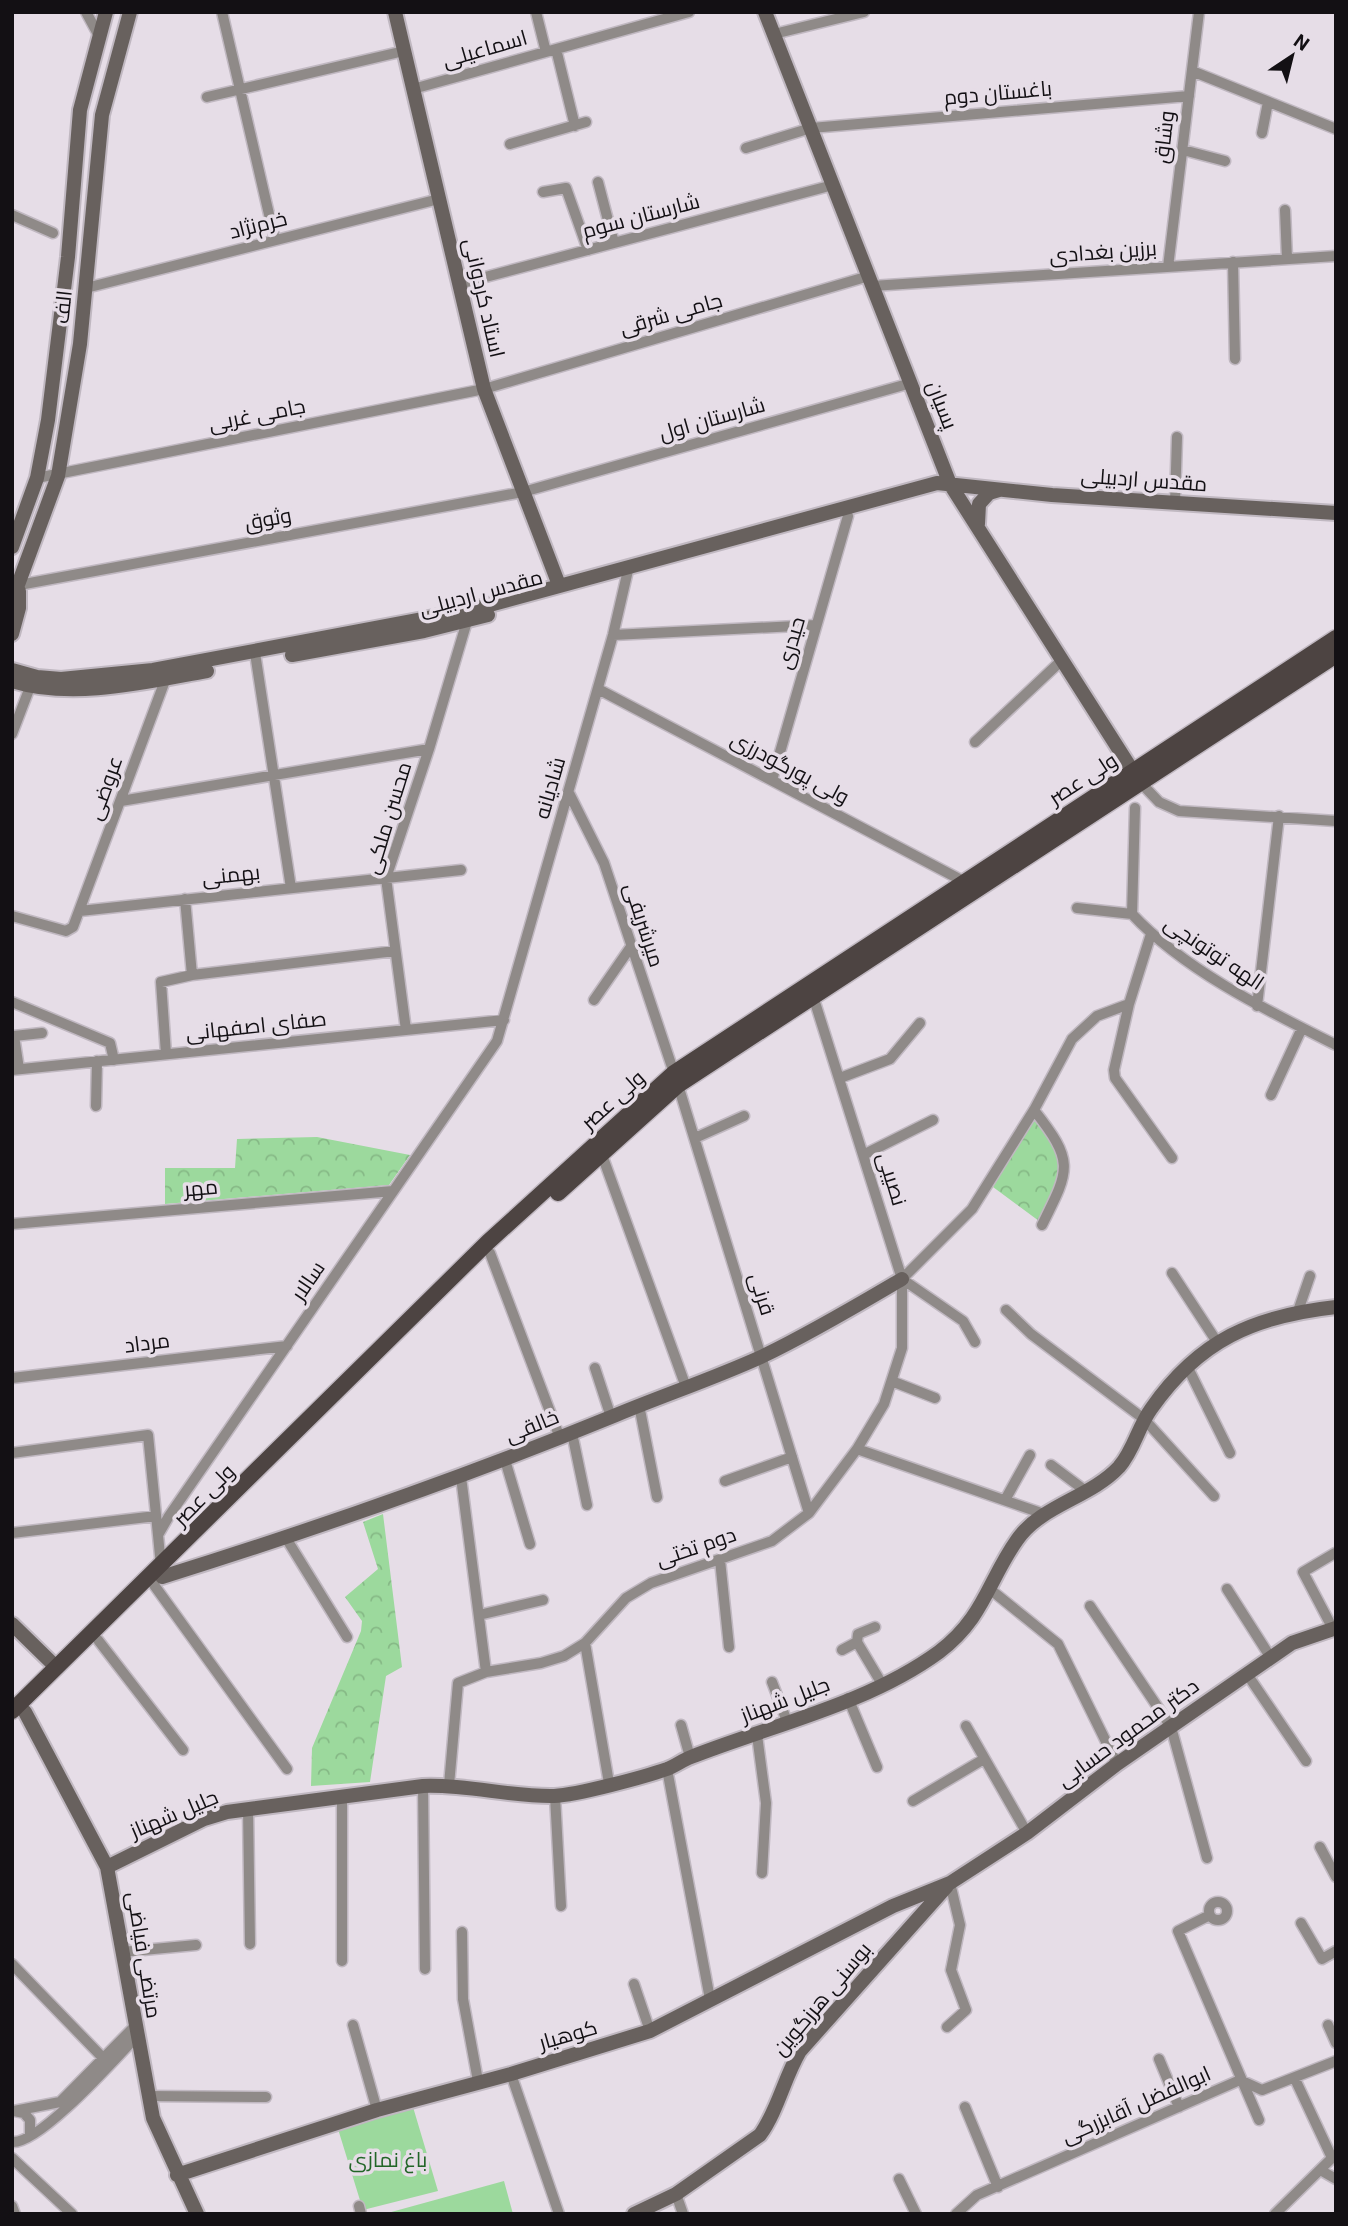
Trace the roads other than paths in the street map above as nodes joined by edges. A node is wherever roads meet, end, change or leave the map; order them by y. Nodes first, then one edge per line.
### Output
1 (86, 12) edge
2 (106, 12) edge
3 (130, 12) edge
4 (222, 12) edge
5 (395, 12) edge
6 (536, 12) edge
7 (689, 12) edge
8 (765, 12) edge
9 (864, 12) edge
10 (1199, 12) edge
11 (774, 34) junction
12 (100, 37) junction
13 (404, 51) junction
14 (551, 51) junction
15 (1192, 71) junction
16 (240, 89) junction
17 (413, 89) junction
18 (1189, 96) junction
19 (207, 97) dead end
20 (1268, 102) junction
21 (586, 122) dead end
22 (575, 126) junction
23 (811, 128) junction
24 (1336, 129) edge
25 (1262, 133) dead end
26 (509, 144) dead end
27 (746, 148) dead end
28 (1182, 150) junction
29 (1225, 161) dead end
30 (598, 182) dead end
31 (833, 184) junction
32 (543, 192) dead end
33 (439, 199) junction
34 (1285, 210) dead end
35 (12, 215) edge
36 (53, 233) dead end
37 (275, 240) junction
38 (614, 243) junction
39 (588, 250) junction
40 (1336, 256) edge
41 (1287, 259) junction
42 (1233, 262) junction
43 (1168, 267) junction
44 (870, 281) junction
45 (459, 284) junction
46 (86, 288) junction
47 (1235, 359) dead end
48 (911, 383) junction
49 (484, 389) junction
50 (1177, 436) dead end
51 (58, 476) junction
52 (37, 478) junction
53 (950, 484) junction
54 (1004, 490) junction
55 (523, 492) junction
56 (1175, 503) junction
57 (847, 511) junction
58 (1336, 513) edge
59 (982, 534) junction
60 (12, 547) edge
61 (629, 570) junction
62 (19, 585) junction
63 (560, 589) junction
64 (12, 601) edge
65 (469, 616) junction
66 (816, 625) junction
67 (12, 634) edge
68 (613, 635) junction
69 (1336, 638) edge
70 (1336, 654) edge
71 (256, 658) junction
72 (1062, 660) junction
73 (12, 670) edge
74 (166, 678) junction
75 (12, 681) edge
76 (30, 687) junction
77 (598, 689) junction
78 (12, 734) edge
79 (975, 741) dead end
80 (429, 749) junction
81 (274, 775) junction
82 (772, 780) junction
83 (1140, 782) junction
84 (569, 793) junction
85 (121, 801) junction
86 (1135, 808) dead end
87 (1279, 816) junction
88 (1336, 821) edge
89 (460, 870) dead end
90 (386, 878) junction
91 (965, 882) junction
92 (291, 888) junction
93 (185, 899) junction
94 (1077, 908) dead end
95 (80, 911) junction
96 (1132, 914) junction
97 (12, 916) edge
98 (1151, 934) junction
99 (630, 948) junction
100 (395, 951) junction
101 (192, 975) junction
102 (813, 996) junction
103 (594, 1000) dead end
104 (12, 1002) edge
105 (1129, 1004) junction
106 (1257, 1006) junction
107 (505, 1020) junction
108 (920, 1023) dead end
109 (1302, 1028) junction
110 (406, 1030) junction
111 (42, 1033) dead end
112 (1336, 1045) edge
113 (166, 1054) junction
114 (114, 1060) junction
115 (97, 1061) junction
116 (16, 1070) edge
117 (676, 1079) junction
118 (840, 1079) junction
119 (1270, 1096) dead end
120 (96, 1106) dead end
121 (1034, 1110) junction
122 (744, 1116) dead end
123 (933, 1120) dead end
124 (695, 1138) junction
125 (865, 1154) junction
126 (602, 1155) junction
127 (1172, 1158) dead end
128 (393, 1191) junction
129 (12, 1224) edge
130 (1042, 1225) dead end
131 (490, 1253) junction
132 (1172, 1273) dead end
133 (1310, 1276) dead end
134 (902, 1279) junction
135 (1336, 1307) edge
136 (1006, 1310) dead end
137 (1298, 1311) junction
138 (975, 1342) dead end
139 (1217, 1342) junction
140 (287, 1346) junction
141 (761, 1357) junction
142 (1187, 1366) junction
143 (595, 1368) dead end
144 (12, 1378) edge
145 (894, 1382) junction
146 (686, 1387) junction
147 (935, 1398) dead end
148 (639, 1405) junction
149 (611, 1417) junction
150 (1144, 1419) junction
151 (566, 1435) junction
152 (857, 1449) junction
153 (12, 1453) edge
154 (1230, 1453) dead end
155 (1030, 1455) dead end
156 (792, 1457) junction
157 (505, 1460) junction
158 (1051, 1465) dead end
159 (461, 1477) junction
160 (724, 1481) dead end
161 (1087, 1492) junction
162 (1214, 1496) dead end
163 (657, 1497) dead end
164 (1005, 1500) junction
165 (587, 1505) dead end
166 (809, 1513) junction
167 (1044, 1514) junction
168 (156, 1516) junction
169 (12, 1533) edge
170 (158, 1535) junction
171 (286, 1538) junction
172 (530, 1544) dead end
173 (1335, 1553) edge
174 (720, 1560) junction
175 (159, 1576) junction
176 (1227, 1589) dead end
177 (991, 1590) junction
178 (543, 1600) dead end
179 (1090, 1606) dead end
180 (479, 1615) junction
181 (12, 1624) edge
182 (875, 1627) dead end
183 (1334, 1629) edge
184 (347, 1637) dead end
185 (98, 1640) junction
186 (857, 1642) junction
187 (585, 1643) junction
188 (729, 1647) dead end
189 (842, 1650) dead end
190 (1271, 1658) junction
191 (56, 1667) junction
192 (486, 1672) junction
193 (1247, 1674) junction
194 (772, 1682) dead end
195 (882, 1684) junction
196 (848, 1698) junction
197 (19, 1711) edge
198 (12, 1724) edge
199 (788, 1724) junction
200 (681, 1725) dead end
201 (966, 1726) dead end
202 (1171, 1727) junction
203 (757, 1735) junction
204 (183, 1750) dead end
205 (690, 1757) junction
206 (984, 1759) junction
207 (1306, 1761) dead end
208 (1118, 1764) junction
209 (877, 1767) dead end
210 (287, 1769) dead end
211 (667, 1769) junction
212 (609, 1783) junction
213 (449, 1785) junction
214 (423, 1786) junction
215 (342, 1796) junction
216 (555, 1796) junction
217 (913, 1801) dead end
218 (248, 1808) junction
219 (1027, 1833) junction
220 (1320, 1847) dead end
221 (1207, 1858) dead end
222 (107, 1867) junction
223 (762, 1873) dead end
224 (1336, 1877) edge
225 (950, 1884) junction
226 (561, 1906) dead end
227 (1210, 1915) dead end
228 (871, 1917) junction
229 (1301, 1923) dead end
230 (462, 1932) dead end
231 (250, 1944) dead end
232 (196, 1945) dead end
233 (893, 1947) junction
234 (1336, 1951) edge
235 (122, 1952) junction
236 (342, 1961) dead end
237 (12, 1964) edge
238 (425, 1969) dead end
239 (634, 1984) dead end
240 (710, 2000) junction
241 (353, 2025) dead end
242 (1328, 2025) dead end
243 (947, 2027) dead end
244 (650, 2031) junction
245 (135, 2032) junction
246 (1336, 2043) edge
247 (104, 2059) junction
248 (1159, 2059) dead end
249 (1336, 2061) edge
250 (511, 2074) junction
251 (1295, 2079) junction
252 (1240, 2080) junction
253 (478, 2081) junction
254 (148, 2096) junction
255 (266, 2097) dead end
256 (965, 2107) dead end
257 (1179, 2107) junction
258 (377, 2110) junction
259 (13, 2111) edge
260 (1259, 2120) dead end
261 (28, 2137) junction
262 (12, 2142) edge
263 (14, 2161) edge
264 (1322, 2171) junction
265 (177, 2175) junction
266 (900, 2179) dead end
267 (1336, 2179) edge
268 (998, 2188) junction
269 (676, 2194) junction
270 (12, 2206) edge
271 (963, 2212) edge
272 (1279, 2213) edge
273 (15, 2214) edge
274 (72, 2214) edge
275 (197, 2214) edge
276 (559, 2214) edge
277 (634, 2214) edge
278 (683, 2214) edge
279 (916, 2214) edge

1 - 12 street
2 - 12 street, الف
3 - 46 street, الف
4 - 16 street
5 - 13 street, استاد کردوانی
6 - 14 street
7 - 14 street, اسماعیلی
8 - 11 street, پسیان
9 - 11 street
10 - 15 street, وشاق
11 - 23 street, پسیان
12 - 52 street, الف
13 - 16 street
13 - 17 street, استاد کردوانی
14 - 17 street, اسماعیلی
14 - 22 street
15 - 18 street, وشاق
15 - 20 street
16 - 19 street
16 - 37 street
17 - 33 street, استاد کردوانی
18 - 23 street, باغستان دوم
18 - 28 street, وشاق
20 - 24 street
20 - 25 street
21 - 22 street
22 - 26 street
23 - 27 street, باغستان دوم
23 - 31 street, پسیان
28 - 29 street
28 - 43 street, وشاق
30 - 38 street
31 - 38 street, شارستان سوم
31 - 44 street, پسیان
32 - 39 street
33 - 37 street, خرم‌نژاد
33 - 45 street, استاد کردوانی
34 - 41 street
35 - 36 street
37 - 46 street, خرم‌نژاد
38 - 39 street, شارستان سوم
39 - 45 street, شارستان سوم
40 - 41 street, برزین بغدادی
41 - 42 street, برزین بغدادی
42 - 43 street, برزین بغدادی
42 - 47 street
43 - 44 street, برزین بغدادی
44 - 48 street, پسیان
44 - 49 street, جامی شرقی
45 - 49 street, استاد کردوانی
46 - 51 street, الف
48 - 53 street, پسیان
48 - 55 street, شارستان اول
49 - 51 street, جامی غربی
49 - 55 street, استاد کردوانی
50 - 56 street
51 - 52 street, جامی غربی
51 - 62 street, الف
52 - 60 street, الف
53 - 54 street, مقدس اردبیلی
53 - 57 street, مقدس اردبیلی
53 - 59 street, پسیان
54 - 56 street, مقدس اردبیلی
54 - 59 street
55 - 62 street, وثوق
55 - 63 street, استاد کردوانی
56 - 58 street, مقدس اردبیلی
57 - 61 street, مقدس اردبیلی
57 - 66 street, حیدری
59 - 72 street, پسیان
61 - 63 street, مقدس اردبیلی
61 - 68 street, شادیانه
62 - 64 street, الف
62 - 67 street
63 - 65 street, مقدس اردبیلی
65 - 71 street, مقدس اردبیلی
65 - 80 street, محسن ملکی
66 - 68 street
66 - 82 street, حیدری
68 - 77 street, شادیانه
69 - 91 main road, ولی عصر
70 - 83 main road, ولی عصر
71 - 73 street, مقدس اردبیلی
71 - 74 street, مقدس اردبیلی
71 - 81 street
72 - 79 street
72 - 83 street, پسیان
74 - 76 street, مقدس اردبیلی
74 - 85 street, عروضی
75 - 76 street, مقدس اردبیلی
76 - 78 street
77 - 82 street, ولی پورگودرزی
77 - 84 street, شادیانه
80 - 81 street
80 - 90 street, محسن ملکی
81 - 85 street
81 - 92 street
82 - 91 street, ولی پورگودرزی
83 - 87 street
83 - 102 main road, ولی عصر
84 - 99 street, میرشریفی
84 - 107 street, شادیانه
85 - 95 street, عروضی
86 - 96 street
87 - 88 street
87 - 106 street
89 - 90 street, بهمنی
90 - 92 street, بهمنی
90 - 100 street, محسن ملکی
91 - 117 main road, ولی عصر
92 - 93 street, بهمنی
93 - 95 street, بهمنی
93 - 101 street
94 - 96 street
95 - 97 street
96 - 98 street, الهه توتونچی
98 - 105 street
98 - 106 street, الهه توتونچی
99 - 103 street
99 - 117 street, میرشریفی
100 - 101 street
100 - 110 street, محسن ملکی
101 - 113 street
102 - 117 main road, ولی عصر
102 - 118 street, نصیبی
104 - 114 street
105 - 121 street
105 - 127 street
106 - 109 street, الهه توتونچی
107 - 110 street, صفای اصفهانی
107 - 128 street, سالار
108 - 118 street
109 - 112 street, الهه توتونچی
109 - 119 street
110 - 113 street, صفای اصفهانی
111 - 116 street
113 - 114 street, صفای اصفهانی
114 - 115 street, صفای اصفهانی
115 - 116 street, صفای اصفهانی
115 - 120 street
117 - 124 street, قرنی
117 - 126 main road, ولی عصر
117 - 175 main road, ولی عصر
118 - 125 street, نصیبی
121 - 130 street
121 - 134 street
122 - 124 street
123 - 125 street
124 - 141 street, قرنی
125 - 134 street, نصیبی
126 - 131 main road, ولی عصر
126 - 146 street
128 - 129 street, مهر
128 - 140 street, سالار
131 - 151 street
131 - 175 main road, ولی عصر
132 - 139 street
133 - 137 street
134 - 138 street
134 - 141 street, خالقی
134 - 145 street, دوم تختی
135 - 137 street, جلیل شهناز
136 - 150 street
137 - 139 street, جلیل شهناز
139 - 142 street, جلیل شهناز
140 - 144 street, مرداد
140 - 170 street, سالار
141 - 146 street, خالقی
141 - 156 street, قرنی
142 - 150 street, جلیل شهناز
142 - 154 street
143 - 149 street
145 - 147 street
145 - 152 street, دوم تختی
146 - 148 street, خالقی
148 - 149 street, خالقی
148 - 163 street
149 - 151 street, خالقی
150 - 161 street, جلیل شهناز
150 - 162 street
151 - 157 street, خالقی
151 - 165 street
152 - 164 street
152 - 166 street, دوم تختی
153 - 168 street
155 - 164 street
156 - 160 street
156 - 166 street, قرنی
157 - 159 street, خالقی
157 - 172 street
158 - 161 street
159 - 171 street, خالقی
159 - 180 street
161 - 167 street, جلیل شهناز
164 - 167 street
166 - 174 street, دوم تختی
167 - 177 street, جلیل شهناز
168 - 169 street
168 - 170 street
170 - 175 street
171 - 175 street, خالقی
171 - 184 street
173 - 183 street
174 - 187 street, دوم تختی
174 - 188 street
175 - 185 main road, ولی عصر
175 - 191 main road, ولی عصر
175 - 210 street
176 - 190 street
177 - 195 street, جلیل شهناز
177 - 208 street
178 - 180 street
179 - 202 street
180 - 192 street
181 - 191 street
182 - 186 street
183 - 190 street, دکتر محمود حسابی
185 - 197 main road, ولی عصر
185 - 204 street
186 - 189 street
186 - 195 street
187 - 192 street, دوم تختی
187 - 212 street
190 - 193 street, دکتر محمود حسابی
191 - 197 main road, ولی عصر
192 - 213 street, دوم تختی
193 - 202 street, دکتر محمود حسابی
193 - 207 street
194 - 199 street
195 - 196 street, جلیل شهناز
196 - 199 street, جلیل شهناز
196 - 209 street
197 - 198 main road, ولی عصر
197 - 222 street, مرتضی فیاضی
199 - 203 street, جلیل شهناز
200 - 205 street
201 - 206 street
202 - 208 street, دکتر محمود حسابی
202 - 221 street
203 - 205 street, جلیل شهناز
203 - 223 street
205 - 211 street, جلیل شهناز
206 - 217 street
206 - 219 street
208 - 219 street, دکتر محمود حسابی
211 - 212 street, جلیل شهناز
211 - 240 street
212 - 216 street, جلیل شهناز
213 - 214 street, جلیل شهناز
213 - 216 street, جلیل شهناز
214 - 215 street, جلیل شهناز
214 - 238 street
215 - 218 street, جلیل شهناز
215 - 236 street
216 - 226 street
218 - 222 street, جلیل شهناز
218 - 231 street
219 - 225 street, دکتر محمود حسابی
220 - 224 street
222 - 235 street, مرتضی فیاضی
225 - 228 street, کوهیار
225 - 233 street, بوسنی هرزگوین
225 - 243 street
227 - 252 street
228 - 233 street
228 - 240 street, کوهیار
229 - 234 street
230 - 253 street
232 - 235 street
233 - 269 street, بوسنی هرزگوین
235 - 245 street, مرتضی فیاضی
237 - 247 street
239 - 244 street
240 - 244 street, کوهیار
241 - 258 street
242 - 246 street
244 - 250 street, کوهیار
245 - 247 street
245 - 254 street, مرتضی فیاضی
245 - 261 street
247 - 259 street
248 - 257 street
249 - 251 street, ابوالفضل آقابزرگی
250 - 253 street, کوهیار
250 - 276 street
251 - 252 street, ابوالفضل آقابزرگی
251 - 264 street
252 - 257 street, ابوالفضل آقابزرگی
252 - 260 street
253 - 258 street, کوهیار
254 - 255 street
254 - 265 street, مرتضی فیاضی
256 - 268 street
257 - 268 street, ابوالفضل آقابزرگی
258 - 265 street, کوهیار
259 - 261 street
261 - 262 street
261 - 263 street
263 - 274 street
264 - 267 street
264 - 272 street
265 - 275 street, مرتضی فیاضی
266 - 279 street
268 - 271 street, ابوالفضل آقابزرگی
269 - 277 street, بوسنی هرزگوین
269 - 278 street
270 - 273 street

